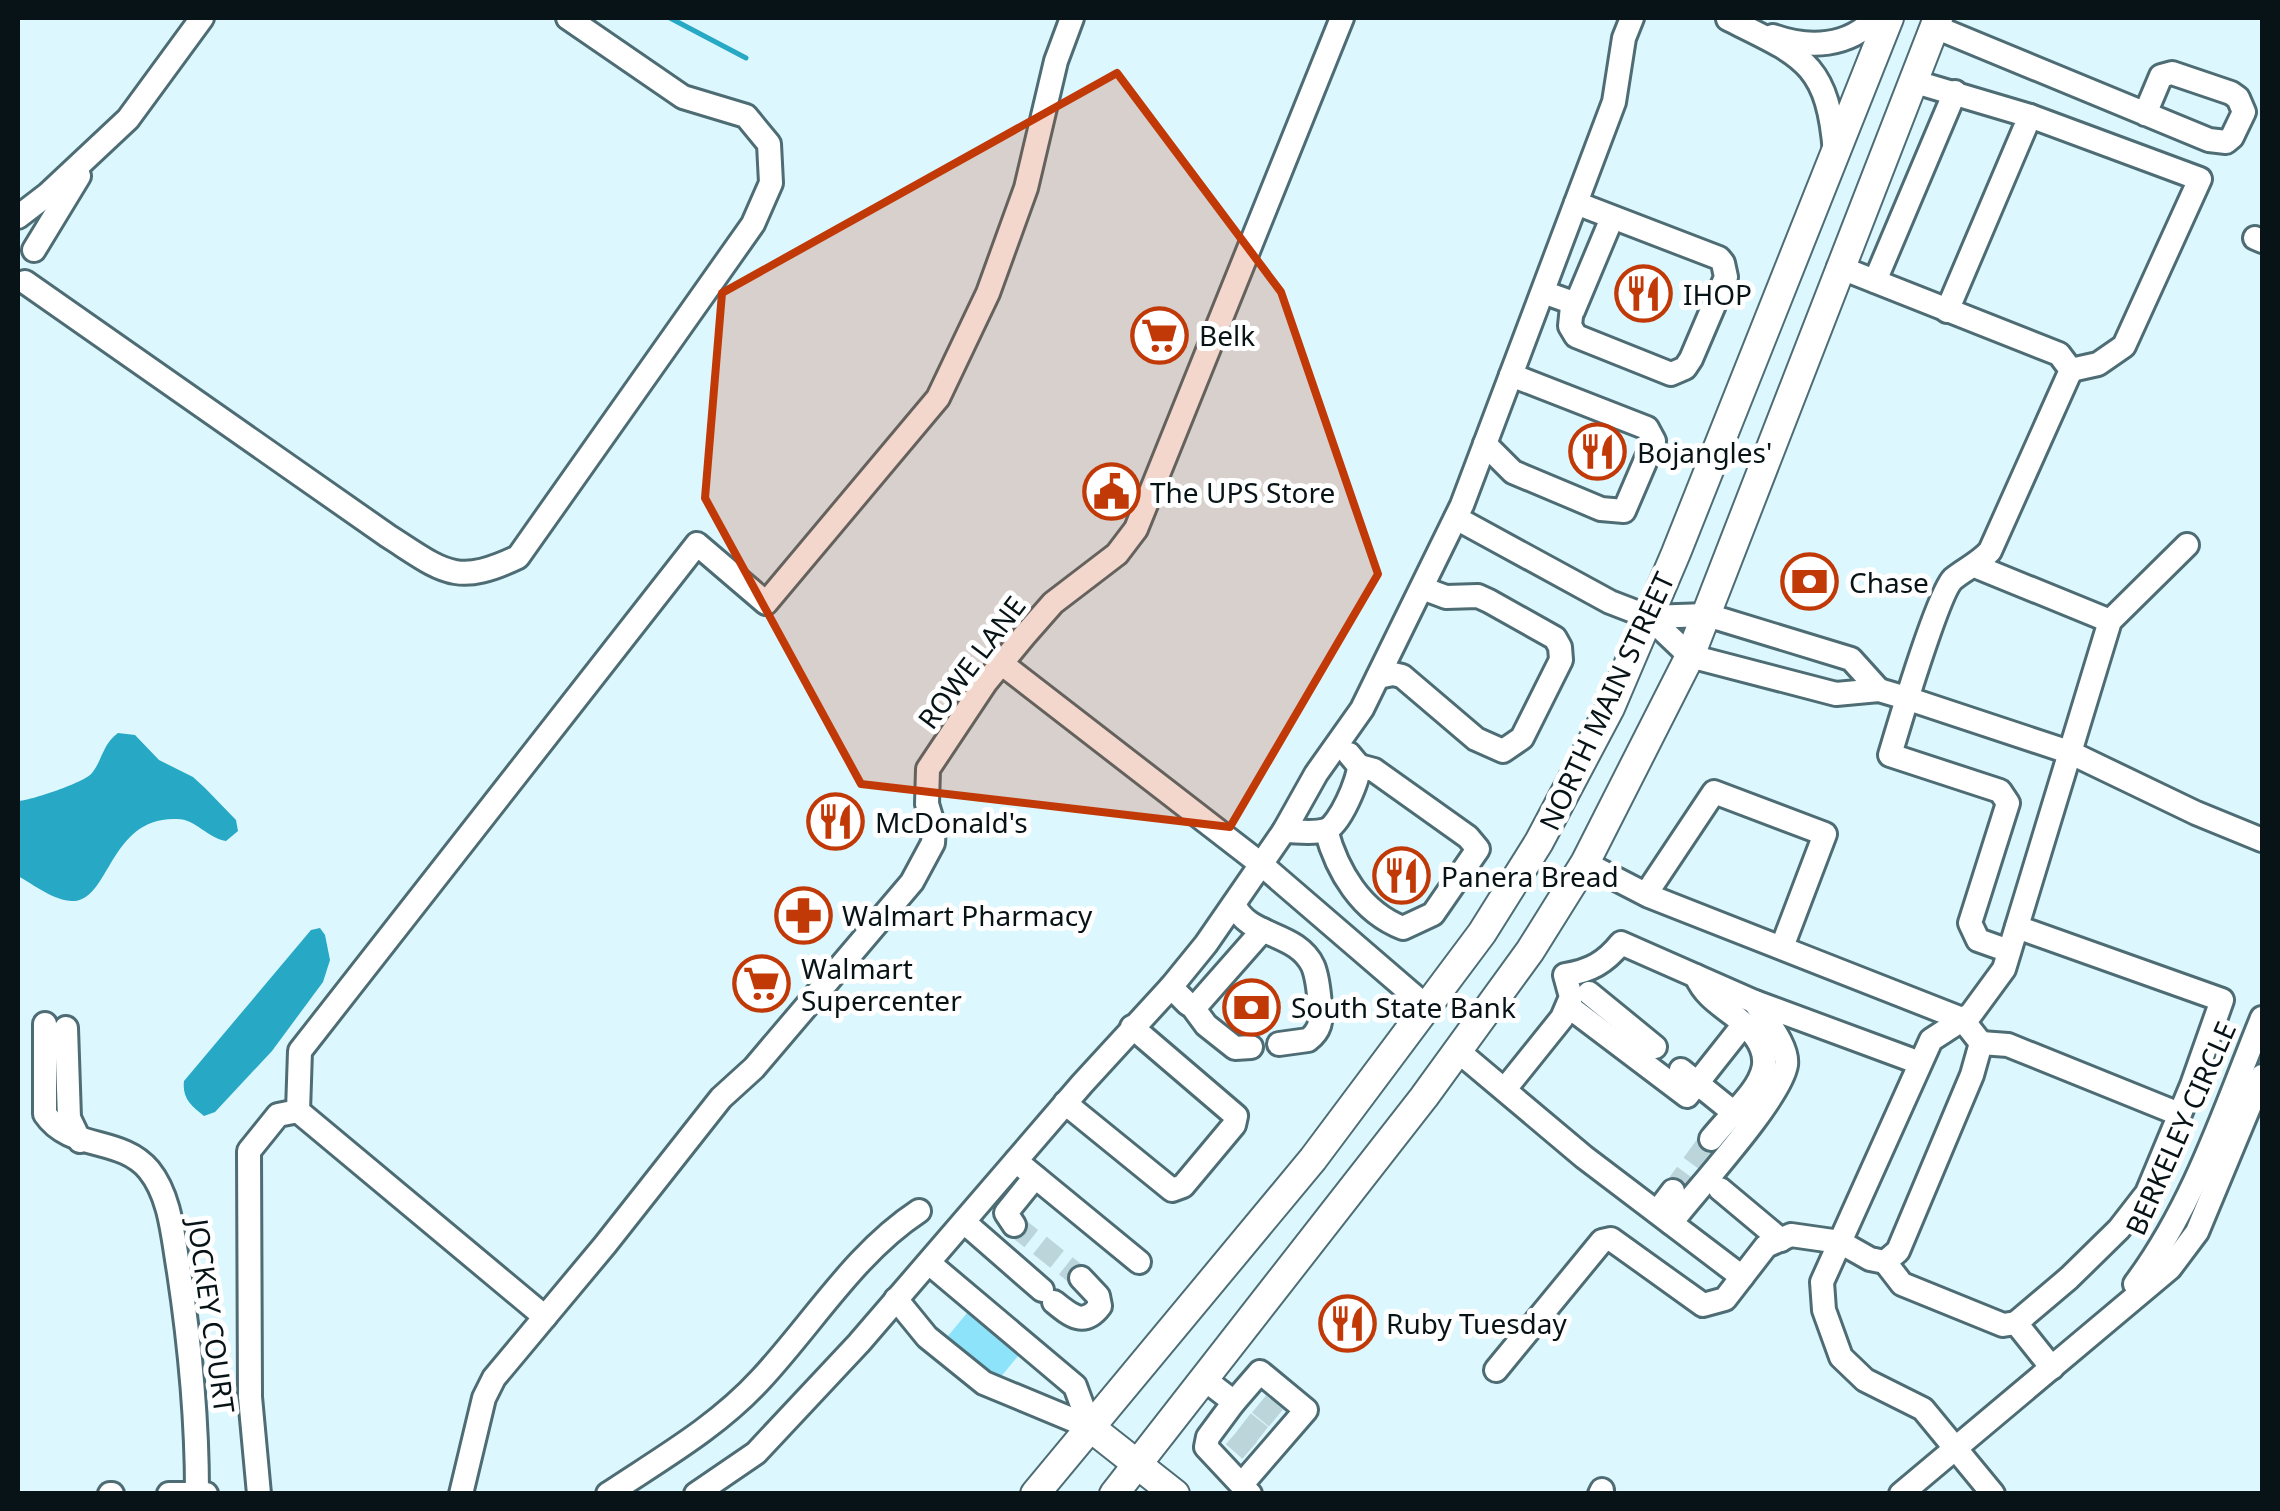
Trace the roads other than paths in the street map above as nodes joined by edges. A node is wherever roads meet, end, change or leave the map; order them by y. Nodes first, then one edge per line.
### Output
1 (202, 18) edge
2 (568, 18) edge
3 (1072, 18) edge
4 (1342, 18) edge
5 (1632, 18) edge
6 (1727, 18) edge
7 (1875, 18) edge
8 (1889, 18) edge
9 (1936, 22) edge
10 (1912, 81) junction
11 (1955, 92) junction
12 (2144, 114) dead end
13 (2030, 116) junction
14 (96, 149) junction
15 (1835, 156) junction
16 (1576, 202) junction
17 (18, 218) edge
18 (1612, 218) junction
19 (18, 227) edge
20 (34, 250) junction
21 (1839, 267) junction
22 (1875, 282) junction
23 (21, 285) edge
24 (1543, 292) junction
25 (1573, 311) junction
26 (1947, 312) junction
27 (2072, 370) junction
28 (1511, 375) junction
29 (1485, 444) junction
30 (1456, 518) junction
31 (2187, 545) dead end
32 (1975, 566) junction
33 (1422, 588) junction
34 (1706, 615) junction
35 (1649, 616) junction
36 (2110, 621) junction
37 (1690, 656) junction
38 (1001, 664) junction
39 (1378, 677) junction
40 (1878, 690) junction
41 (1906, 698) junction
42 (1336, 748) junction
43 (2070, 752) junction
44 (1359, 766) junction
45 (1326, 830) junction
46 (1284, 832) junction
47 (2262, 840) edge
48 (1585, 863) junction
49 (1262, 866) junction
50 (1646, 894) junction
51 (1234, 904) junction
52 (2016, 927) junction
53 (1263, 930) junction
54 (1782, 947) junction
55 (1530, 951) junction
56 (1615, 952) junction
57 (2009, 952) junction
58 (1566, 975) junction
59 (1170, 987) junction
60 (1192, 1006) junction
61 (1427, 1007) junction
62 (1574, 1007) junction
63 (1750, 1013) junction
64 (2262, 1018) edge
65 (1962, 1020) junction
66 (55, 1026) dead end
67 (1132, 1027) junction
68 (1981, 1043) junction
69 (1279, 1044) dead end
70 (1251, 1047) dead end
71 (1654, 1047) dead end
72 (1458, 1051) junction
73 (1920, 1063) junction
74 (1689, 1076) junction
75 (1505, 1089) junction
76 (2253, 1090) edge
77 (1065, 1103) junction
78 (298, 1111) junction
79 (1732, 1112) junction
80 (2180, 1114) junction
81 (1711, 1139) tunnel mouth
82 (1016, 1161) junction
83 (1035, 1177) junction
84 (1720, 1189) dead end
85 (1673, 1190) tunnel mouth
86 (919, 1211) dead end
87 (1664, 1218) junction
88 (964, 1222) junction
89 (1014, 1224) dead end
90 (1780, 1240) junction
91 (1840, 1242) junction
92 (1139, 1262) dead end
93 (1885, 1262) junction
94 (929, 1264) junction
95 (1742, 1277) junction
96 (1082, 1278) tunnel mouth
97 (896, 1299) junction
98 (545, 1316) junction
99 (2016, 1324) junction
100 (2052, 1368) junction
101 (1496, 1370) dead end
102 (1204, 1378) junction
103 (1237, 1413) junction
104 (1090, 1427) junction
105 (1956, 1448) junction
106 (1136, 1464) junction
107 (1246, 1489) edge
108 (202, 1493) edge
109 (169, 1494) edge
110 (259, 1494) edge
111 (461, 1494) edge
112 (608, 1494) edge
113 (696, 1494) edge
114 (1035, 1494) edge
115 (1114, 1494) edge
116 (1175, 1494) edge
117 (1902, 1494) edge
118 (1993, 1494) edge

1 - 14 street
2 - 23 street
3 - 78 street
4 - 38 street, ROWE LANE
5 - 16 street
6 - 7 street
6 - 15 street
8 - 15 main road, NORTH MAIN STREET
9 - 10 main road, NORTH MAIN STREET
9 - 12 street
10 - 11 street
10 - 21 main road, NORTH MAIN STREET
11 - 13 street
11 - 22 street
13 - 26 street
13 - 27 street
14 - 17 street
14 - 20 street
15 - 35 main road, NORTH MAIN STREET
16 - 18 street
16 - 24 street
18 - 25 street
18 - 25 street
19 - 20 street
20 - 23 street
21 - 22 street
21 - 34 main road, NORTH MAIN STREET
22 - 26 street
24 - 25 street
24 - 28 street
26 - 27 street
27 - 32 street
28 - 29 street
28 - 29 street
29 - 30 street
30 - 33 street
30 - 35 street
31 - 36 street
32 - 36 street
32 - 41 street
33 - 39 street
33 - 39 street
34 - 35 street
34 - 37 main road, NORTH MAIN STREET
34 - 40 street
35 - 37 street
35 - 61 main road, NORTH MAIN STREET
36 - 43 street
37 - 40 street
37 - 48 main road, NORTH MAIN STREET
38 - 49 street
38 - 98 street, ROWE LANE
39 - 42 street
40 - 41 street
41 - 43 street
41 - 57 street
42 - 44 street
42 - 46 street
43 - 47 street
43 - 52 street
44 - 45 street
44 - 45 street
45 - 46 street
46 - 49 street
48 - 50 street
48 - 55 main road, NORTH MAIN STREET
49 - 51 street
49 - 61 street
50 - 54 street
50 - 54 street
51 - 53 street
51 - 59 street
52 - 57 street
52 - 80 street
53 - 60 street
53 - 69 street
54 - 65 street
55 - 58 street
55 - 72 main road, NORTH MAIN STREET
56 - 58 street
56 - 62 street
56 - 63 street
57 - 65 street
58 - 62 street
59 - 60 street
59 - 67 street
60 - 70 street
61 - 104 main road, NORTH MAIN STREET
62 - 71 street
62 - 74 street
62 - 75 street
63 - 73 street
63 - 74 street
63 - 79 street
63 - 87 street
64 - 76 street, BERKELEY CIRCLE
65 - 68 street
65 - 73 street
66 - 108 street, JOCKEY COURT
67 - 77 street
67 - 77 street
68 - 80 street
68 - 93 street
72 - 75 street
72 - 102 main road, NORTH MAIN STREET
73 - 91 street
74 - 79 street
75 - 87 street
76 - 100 street, BERKELEY CIRCLE
77 - 82 street
78 - 98 street
78 - 110 street
79 - 81 street
80 - 99 street
82 - 83 street
82 - 88 street
83 - 89 street
83 - 92 street
84 - 90 street
85 - 87 street
86 - 112 street
87 - 95 street
88 - 94 street
88 - 96 street
90 - 91 street
90 - 95 street
91 - 93 street
91 - 105 street
93 - 99 street
94 - 97 street
94 - 104 street
95 - 101 street
97 - 104 street
97 - 113 street
98 - 111 street, ROWE LANE
99 - 100 street
100 - 105 street, BERKELEY CIRCLE
102 - 103 street
102 - 106 main road, NORTH MAIN STREET
103 - 107 street
103 - 107 street
104 - 106 main road
104 - 114 main road, NORTH MAIN STREET
105 - 117 street, BERKELEY CIRCLE
105 - 118 street
106 - 115 main road, NORTH MAIN STREET
106 - 116 main road
108 - 109 street, JOCKEY COURT

